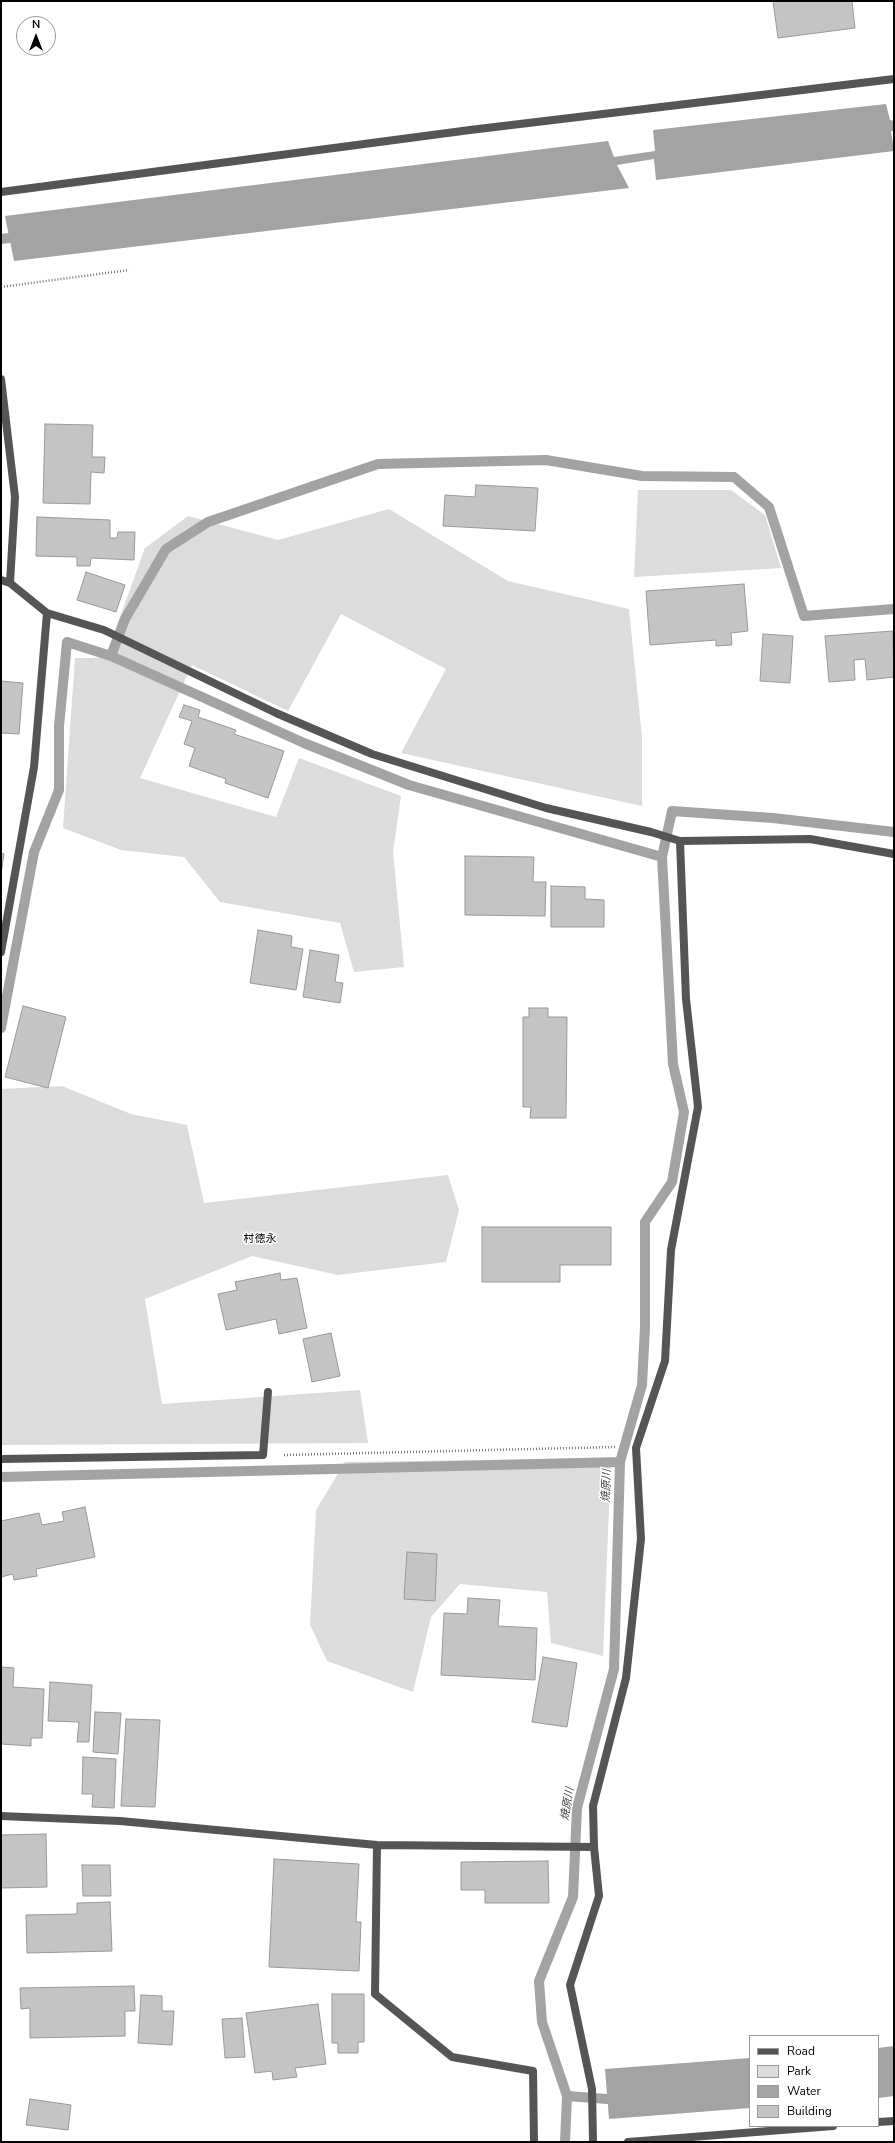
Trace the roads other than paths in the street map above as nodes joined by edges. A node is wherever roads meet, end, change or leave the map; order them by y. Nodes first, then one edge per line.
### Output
1 (894, 79) edge
2 (1, 192) edge
3 (1, 379) edge
4 (1, 580) edge
5 (10, 583) junction
6 (47, 613) junction
7 (680, 841) junction
8 (894, 854) edge
9 (1, 952) edge
10 (268, 1392) dead end
11 (1, 1460) edge
12 (1, 1816) edge
13 (377, 1845) junction
14 (594, 1847) junction
15 (894, 2120) edge
16 (879, 2122) edge
17 (820, 2127) edge
18 (534, 2142) edge
19 (593, 2142) edge
20 (628, 2142) edge

1 - 2 street
3 - 5 street
4 - 5 street
5 - 6 street
6 - 7 street
6 - 9 street
7 - 8 street
7 - 14 street
10 - 11 street
12 - 13 street
13 - 14 street
13 - 18 street
14 - 19 street
15 - 16 street
17 - 20 street

